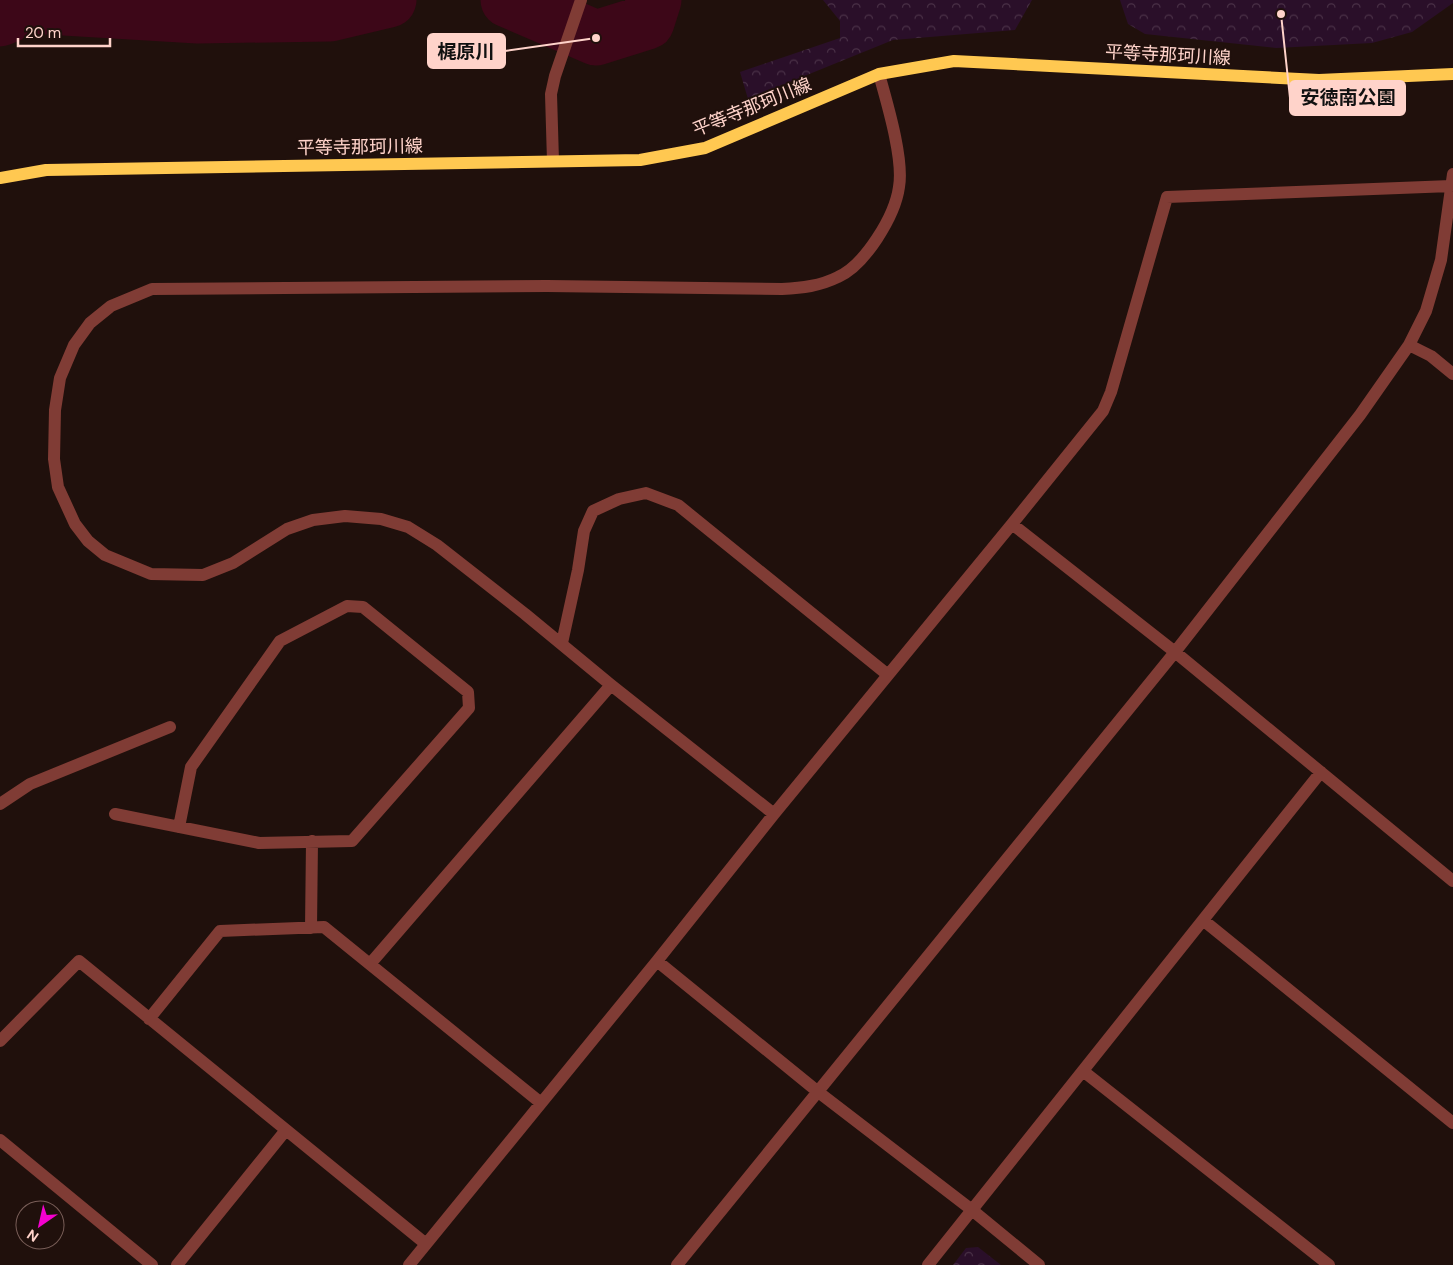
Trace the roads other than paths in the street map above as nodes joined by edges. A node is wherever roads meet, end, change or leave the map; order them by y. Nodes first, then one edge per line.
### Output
1 (579, 4) edge
2 (879, 74) junction
3 (1453, 74) edge
4 (553, 161) junction
5 (0, 178) edge
6 (1452, 180) edge
7 (1409, 345) junction
8 (1453, 374) edge
9 (1012, 524) junction
10 (562, 643) junction
11 (1175, 652) junction
12 (888, 675) junction
13 (610, 686) junction
14 (170, 726) dead end
15 (1321, 772) junction
16 (0, 804) edge
17 (114, 814) dead end
18 (774, 814) junction
19 (179, 827) junction
20 (312, 841) junction
21 (1453, 880) edge
22 (1203, 920) junction
23 (311, 928) junction
24 (657, 961) junction
25 (370, 964) junction
26 (149, 1018) junction
27 (0, 1042) edge
28 (1083, 1070) junction
29 (817, 1092) junction
30 (540, 1103) junction
31 (1453, 1123) edge
32 (286, 1130) junction
33 (0, 1140) edge
34 (972, 1210) junction
35 (426, 1244) junction
36 (152, 1265) edge
37 (177, 1265) edge
38 (409, 1265) edge
39 (677, 1265) edge
40 (928, 1265) edge
41 (1039, 1265) edge
42 (1329, 1265) edge

1 - 4 street
2 - 3 main road, 平等寺那珂川線
2 - 4 main road, 平等寺那珂川線
2 - 10 street
4 - 5 main road, 平等寺那珂川線
6 - 7 street
6 - 9 street
7 - 8 street
7 - 11 street
9 - 11 street
9 - 12 street
10 - 12 street
10 - 13 street
11 - 15 street
11 - 29 street
12 - 18 street
13 - 18 street
13 - 25 street
14 - 16 street
15 - 21 street
15 - 22 street
17 - 19 street
18 - 24 street
19 - 20 street
19 - 20 street
20 - 23 street
22 - 28 street
22 - 31 street
23 - 25 street
23 - 26 street
24 - 29 street
24 - 30 street
25 - 30 street
26 - 27 street
26 - 32 street
28 - 34 street
28 - 42 street
29 - 34 street
29 - 39 street
30 - 35 street
32 - 35 street
32 - 37 street
33 - 36 street
34 - 40 street
34 - 41 street
35 - 38 street

